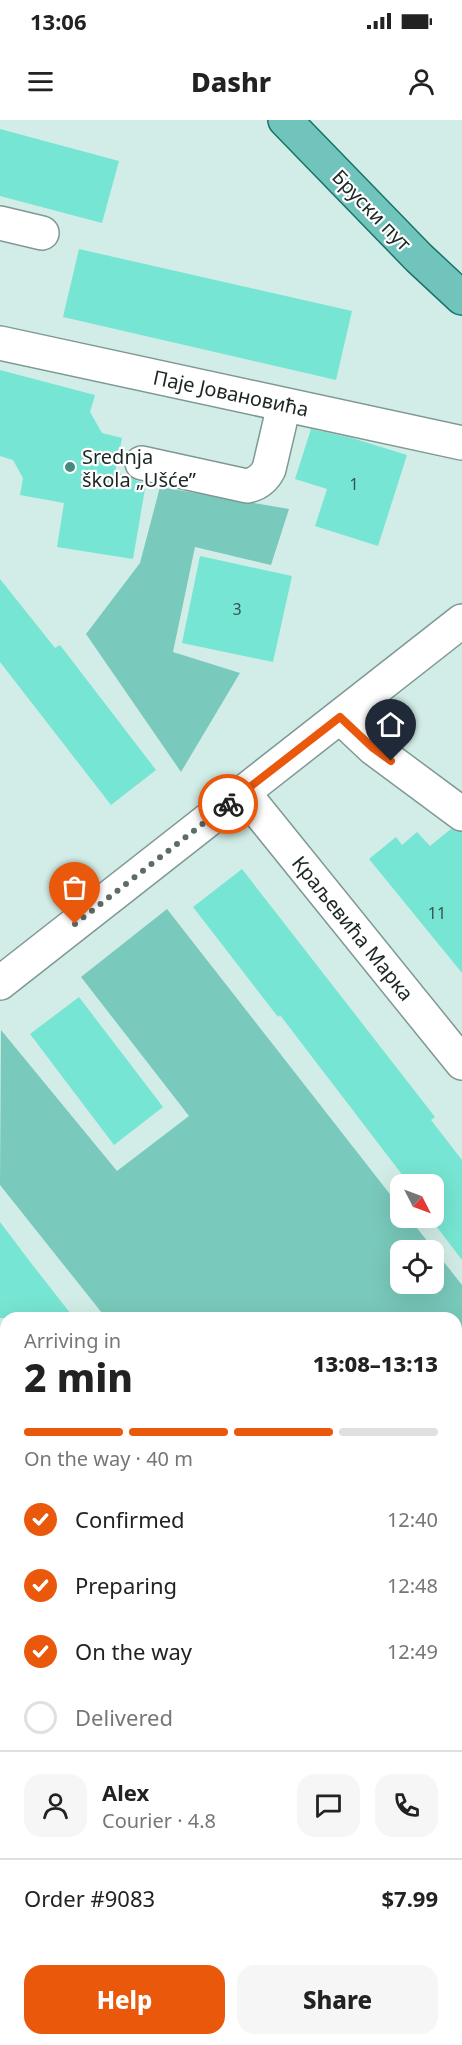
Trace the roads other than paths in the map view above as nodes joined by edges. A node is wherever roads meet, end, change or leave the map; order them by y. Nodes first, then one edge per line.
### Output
1 (285, 120) edge
2 (0, 223) edge
3 (42, 233) dead end
4 (462, 298) edge
5 (0, 343) edge
6 (284, 405) junction
7 (462, 443) edge
8 (142, 463) dead end
9 (462, 621) edge
10 (340, 717) junction
11 (243, 792) junction
12 (462, 814) edge
13 (0, 983) edge
14 (462, 1063) edge

1 - 4 main road, Бруски пут
2 - 3 street
5 - 6 street, Паје Јовановића
6 - 7 street, Паје Јовановића
6 - 8 street
9 - 10 street
10 - 11 street
10 - 12 street
11 - 13 street
11 - 14 street, Краљевића Марка

